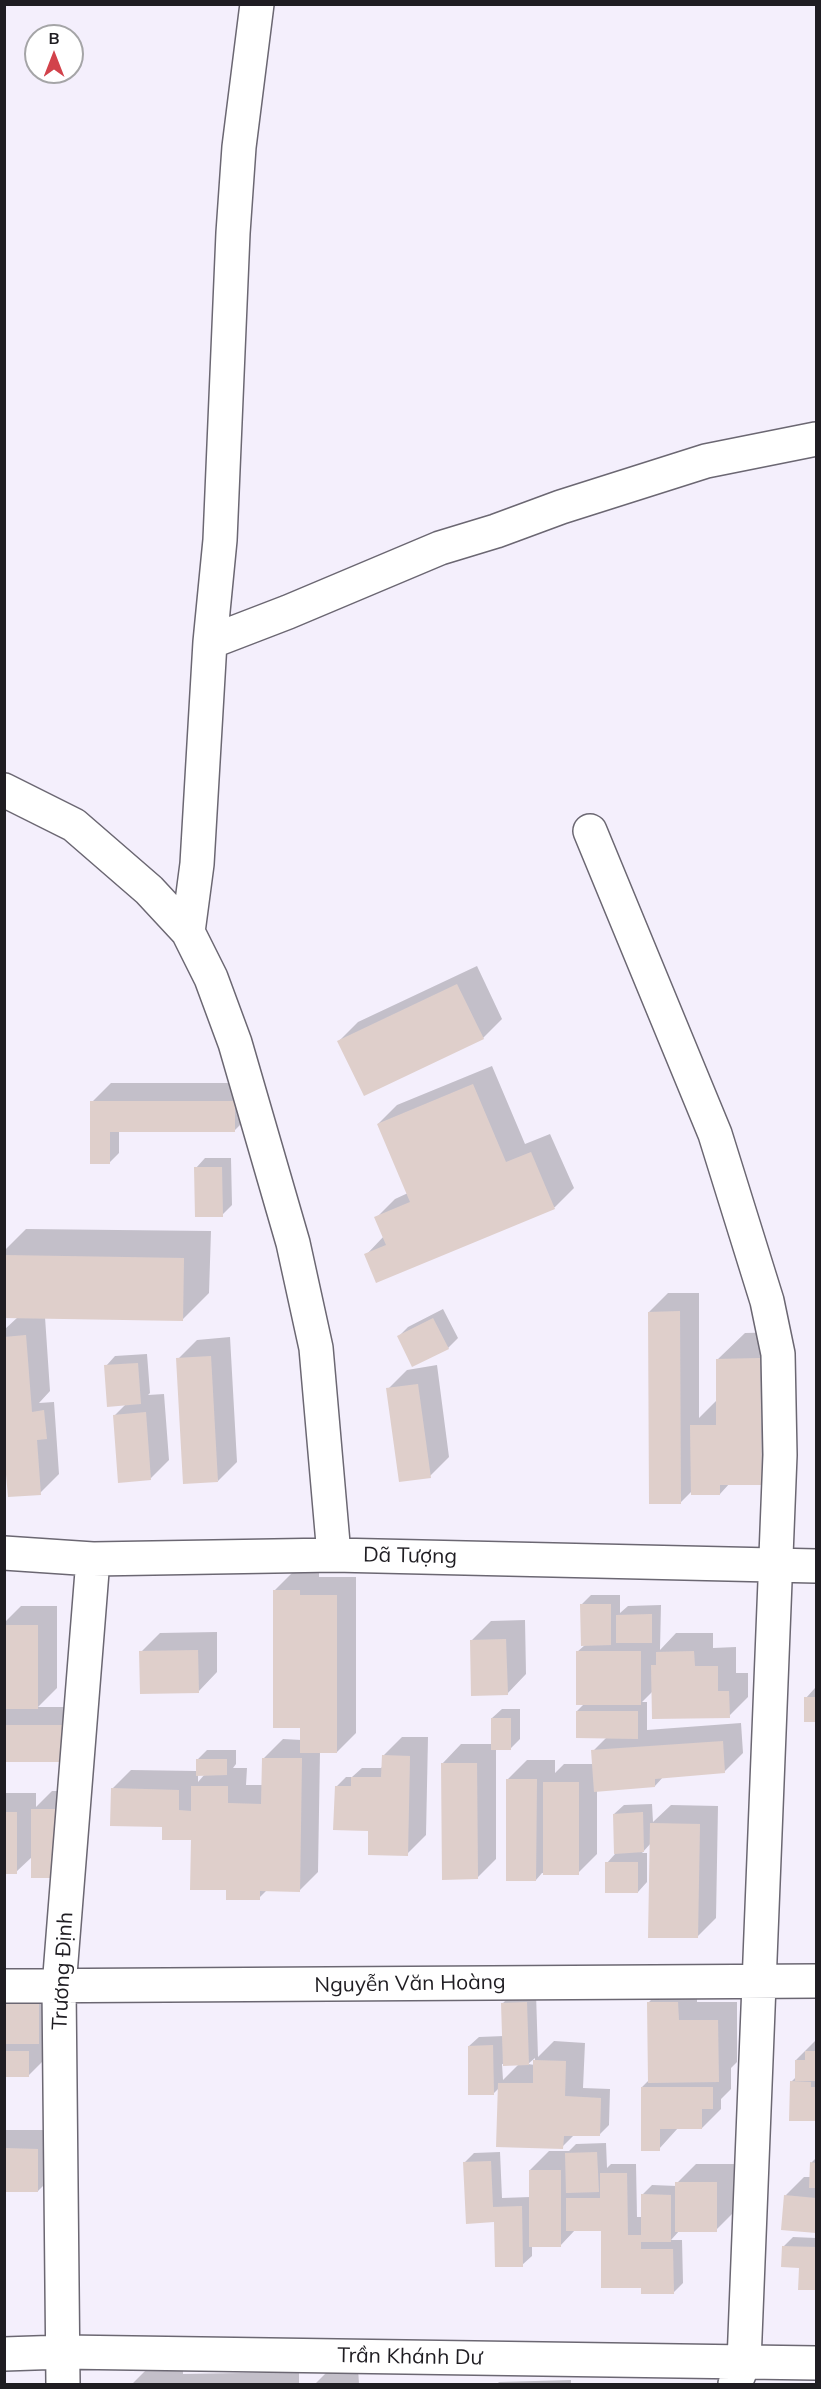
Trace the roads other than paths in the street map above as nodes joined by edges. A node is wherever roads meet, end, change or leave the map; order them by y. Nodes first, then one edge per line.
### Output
1 (257, 4) edge
2 (816, 439) edge
3 (210, 642) junction
4 (4, 790) edge
5 (590, 831) dead end
6 (188, 932) junction
7 (4, 1553) edge
8 (334, 1555) junction
9 (93, 1559) junction
10 (775, 1565) junction
11 (816, 1566) edge
12 (758, 1981) junction
13 (816, 1981) edge
14 (4, 1986) edge
15 (59, 1987) junction
16 (64, 2352) junction
17 (4, 2354) edge
18 (816, 2363) edge
19 (739, 2373) edge
20 (63, 2385) edge

1 - 3 street
2 - 3 street
3 - 6 street
4 - 6 street
5 - 10 street
6 - 8 street
7 - 9 street, Dã Tượng
8 - 9 street, Dã Tượng
8 - 10 street, Dã Tượng
9 - 15 street, Trương Định
10 - 11 street, Dã Tượng
10 - 12 street
12 - 13 street, Nguyễn Văn Hoàng
12 - 15 street, Nguyễn Văn Hoàng
12 - 19 street
14 - 15 street, Nguyễn Văn Hoàng
15 - 16 street, Trương Định
16 - 17 street, Trần Khánh Dư
16 - 19 street, Trần Khánh Dư
16 - 20 street, Trương Định
18 - 19 street, Trần Khánh Dư

